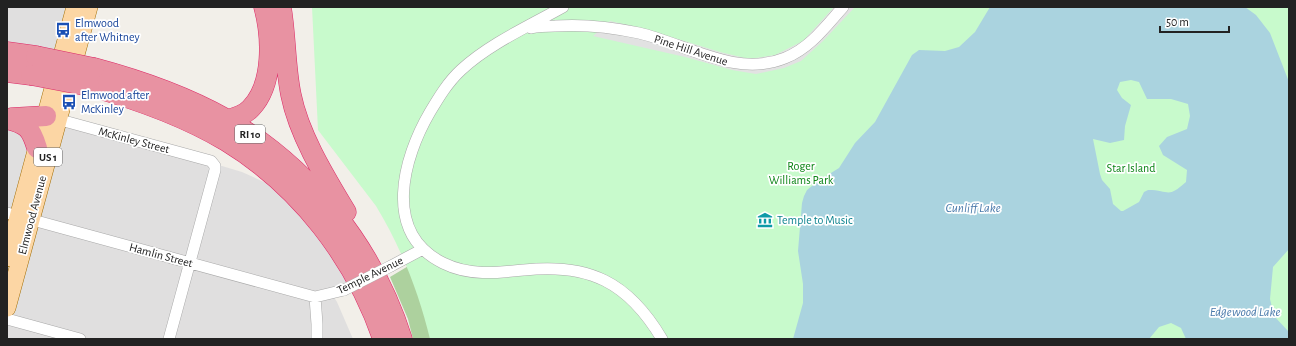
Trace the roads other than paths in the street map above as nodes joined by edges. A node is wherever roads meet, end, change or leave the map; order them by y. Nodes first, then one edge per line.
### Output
1 (75, 7) edge
2 (89, 7) edge
3 (264, 7) edge
4 (281, 7) edge
5 (563, 7) edge
6 (843, 7) edge
7 (519, 31) junction
8 (7, 52) edge
9 (34, 66) junction
10 (7, 72) edge
11 (91, 77) junction
12 (7, 118) edge
13 (52, 118) junction
14 (226, 120) junction
15 (37, 148) junction
16 (19, 216) edge
17 (423, 249) junction
18 (7, 258) edge
19 (190, 263) junction
20 (382, 269) junction
21 (315, 297) junction
22 (7, 308) edge
23 (7, 319) edge
24 (80, 339) edge
25 (169, 339) edge
26 (316, 339) edge
27 (383, 339) edge
28 (402, 339) edge
29 (662, 339) edge

1 - 13 main road, Elmwood Avenue / US 1
2 - 13 main road, Elmwood Avenue / US 1
3 - 14 highway
4 - 20 highway
5 - 7 street
6 - 7 street, Pine Hill Avenue
7 - 17 street
8 - 9 highway, RI 10
9 - 10 highway, RI 10
9 - 11 highway, RI 10, bridge
11 - 14 highway, RI 10
11 - 27 highway, RI 10
12 - 13 highway
12 - 15 highway
13 - 15 main road, Elmwood Avenue / US 1
13 - 16 main road, Elmwood Avenue / US 1
13 - 19 street, McKinley Street
14 - 20 highway, RI 10
15 - 16 main road, Elmwood Avenue / US 1
16 - 18 main road, Elmwood Avenue / US 1
16 - 19 street, Hamlin Street
16 - 22 main road, Elmwood Avenue / US 1
17 - 20 street, Temple Avenue
17 - 29 street
19 - 21 street, Hamlin Street
19 - 25 street
20 - 21 street, Temple Avenue, bridge
20 - 28 highway, RI 10
21 - 26 street
23 - 24 street

